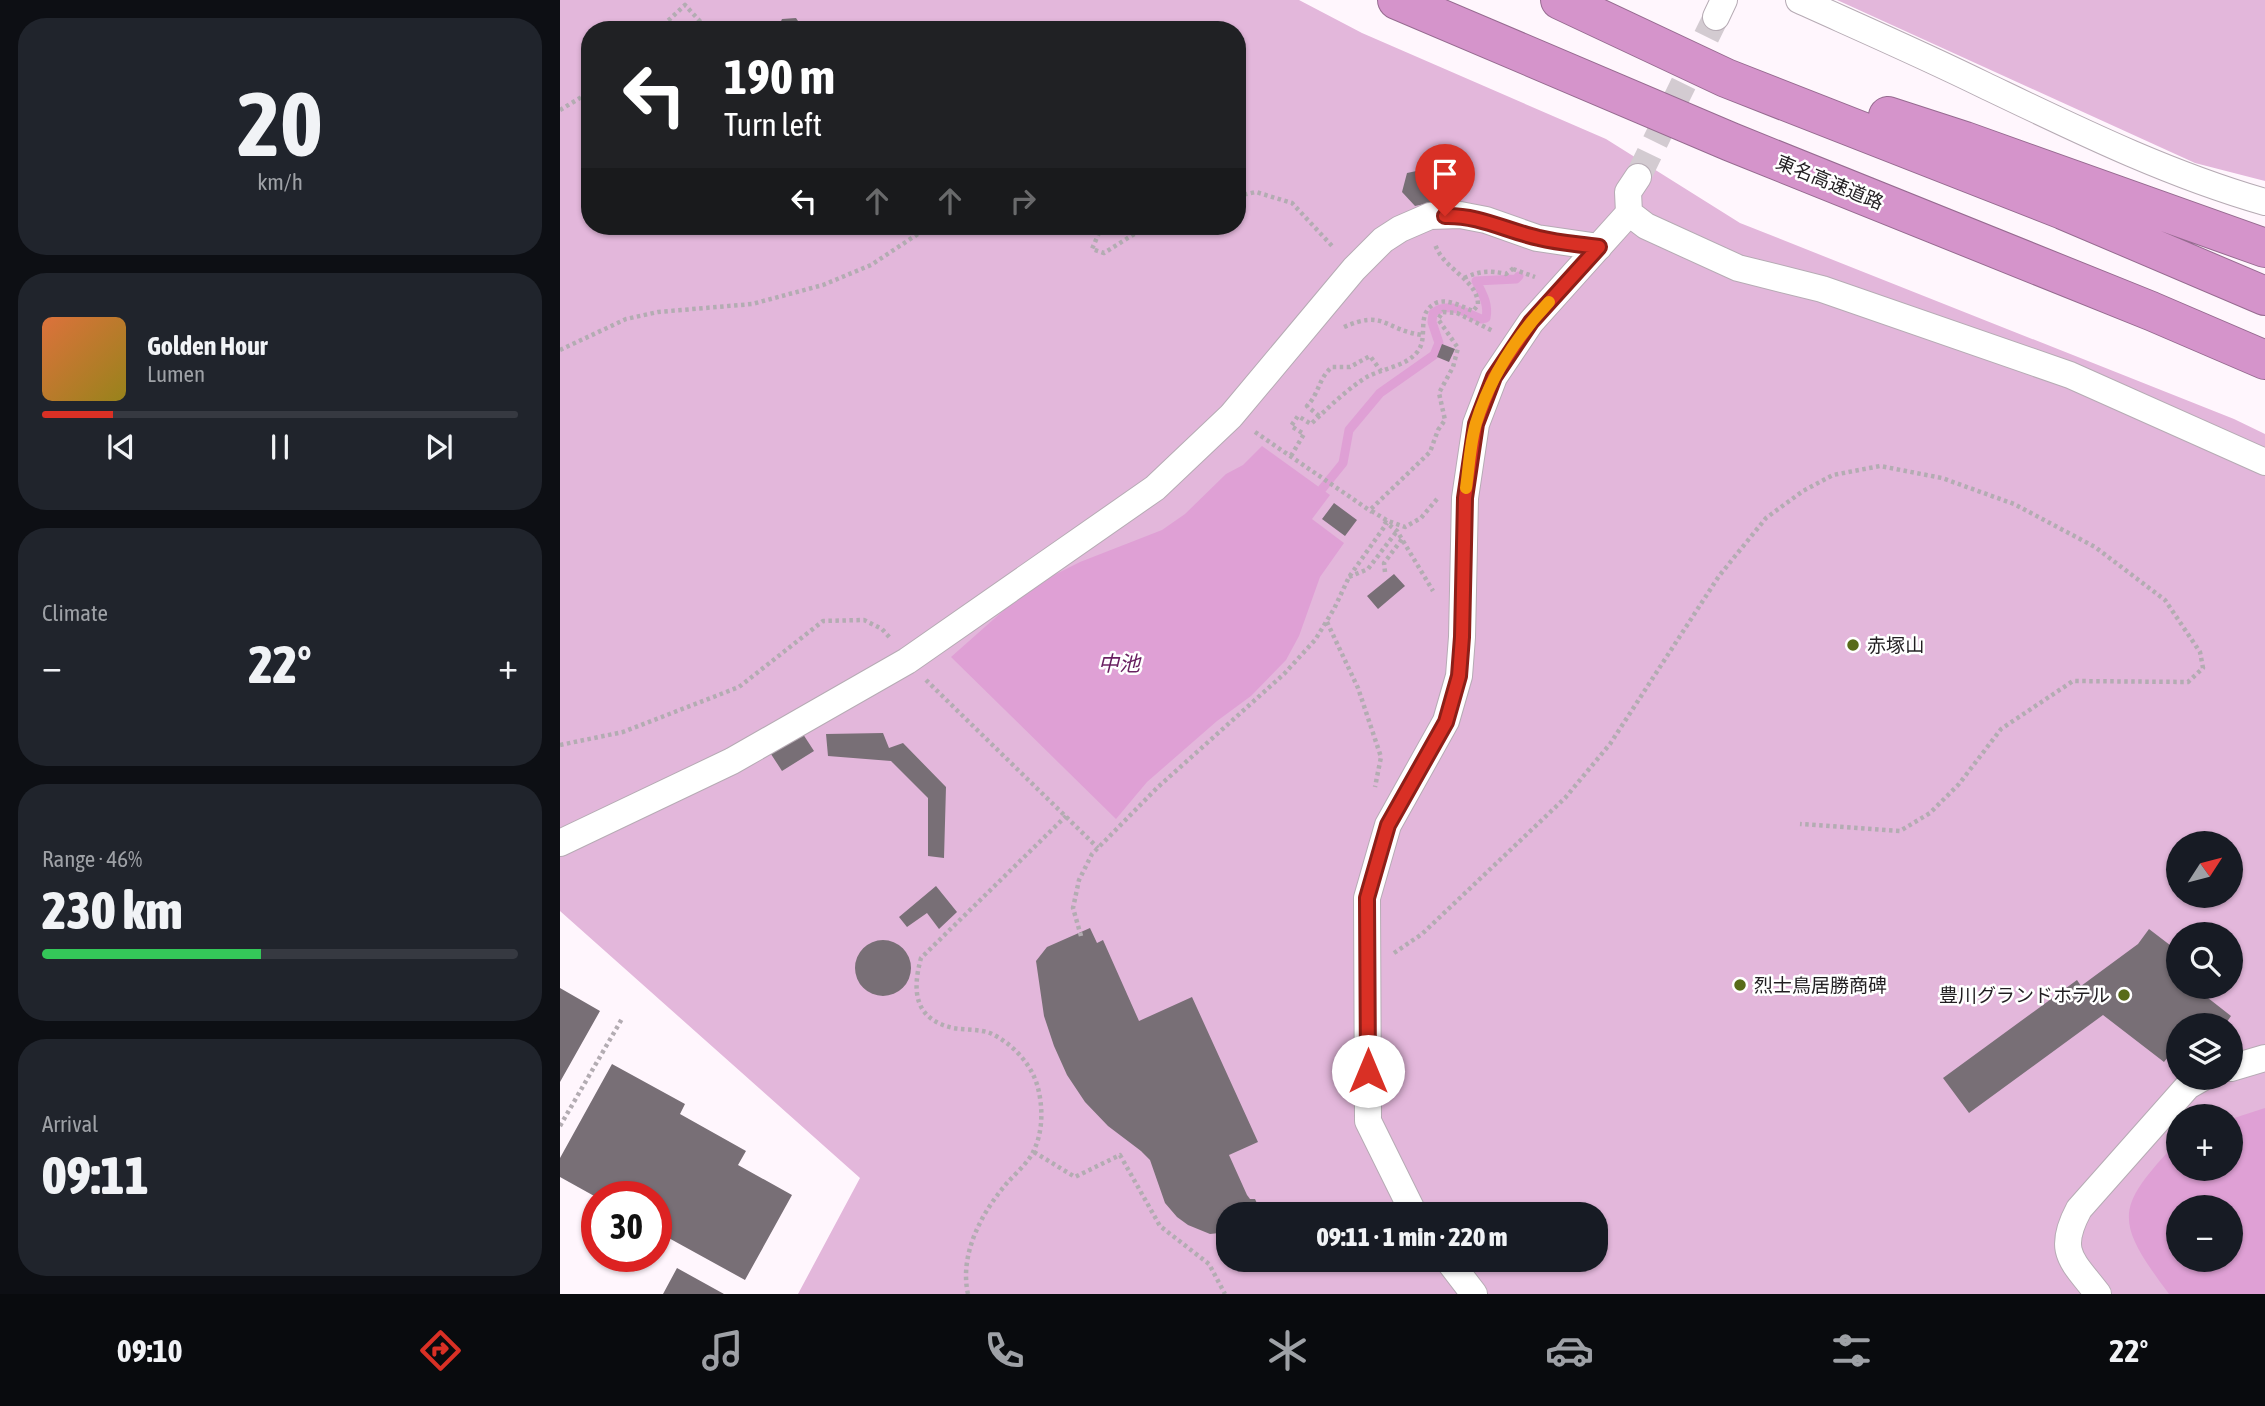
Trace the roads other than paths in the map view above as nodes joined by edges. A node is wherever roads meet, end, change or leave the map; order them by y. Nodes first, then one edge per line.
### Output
1 (1397, 0) edge
2 (1560, 0) edge
3 (1799, 0) edge
4 (1726, 78) junction
5 (1638, 177) tunnel mouth
6 (2265, 202) edge
7 (1629, 214) junction
8 (1599, 247) junction
9 (2265, 248) edge
10 (2265, 296) edge
11 (2265, 360) edge
12 (2265, 462) edge
13 (560, 843) edge
14 (2265, 1058) edge
15 (2243, 1064) edge
16 (2184, 1090) edge
17 (1408, 1202) edge
18 (1457, 1272) edge
19 (1474, 1294) edge
20 (2098, 1294) edge

1 - 11 highway, 東名高速道路
2 - 4 highway
3 - 6 street
4 - 9 highway
4 - 10 highway
5 - 7 street
7 - 8 street
7 - 12 street
8 - 13 street
8 - 17 street
14 - 15 street
16 - 20 street
18 - 19 street

